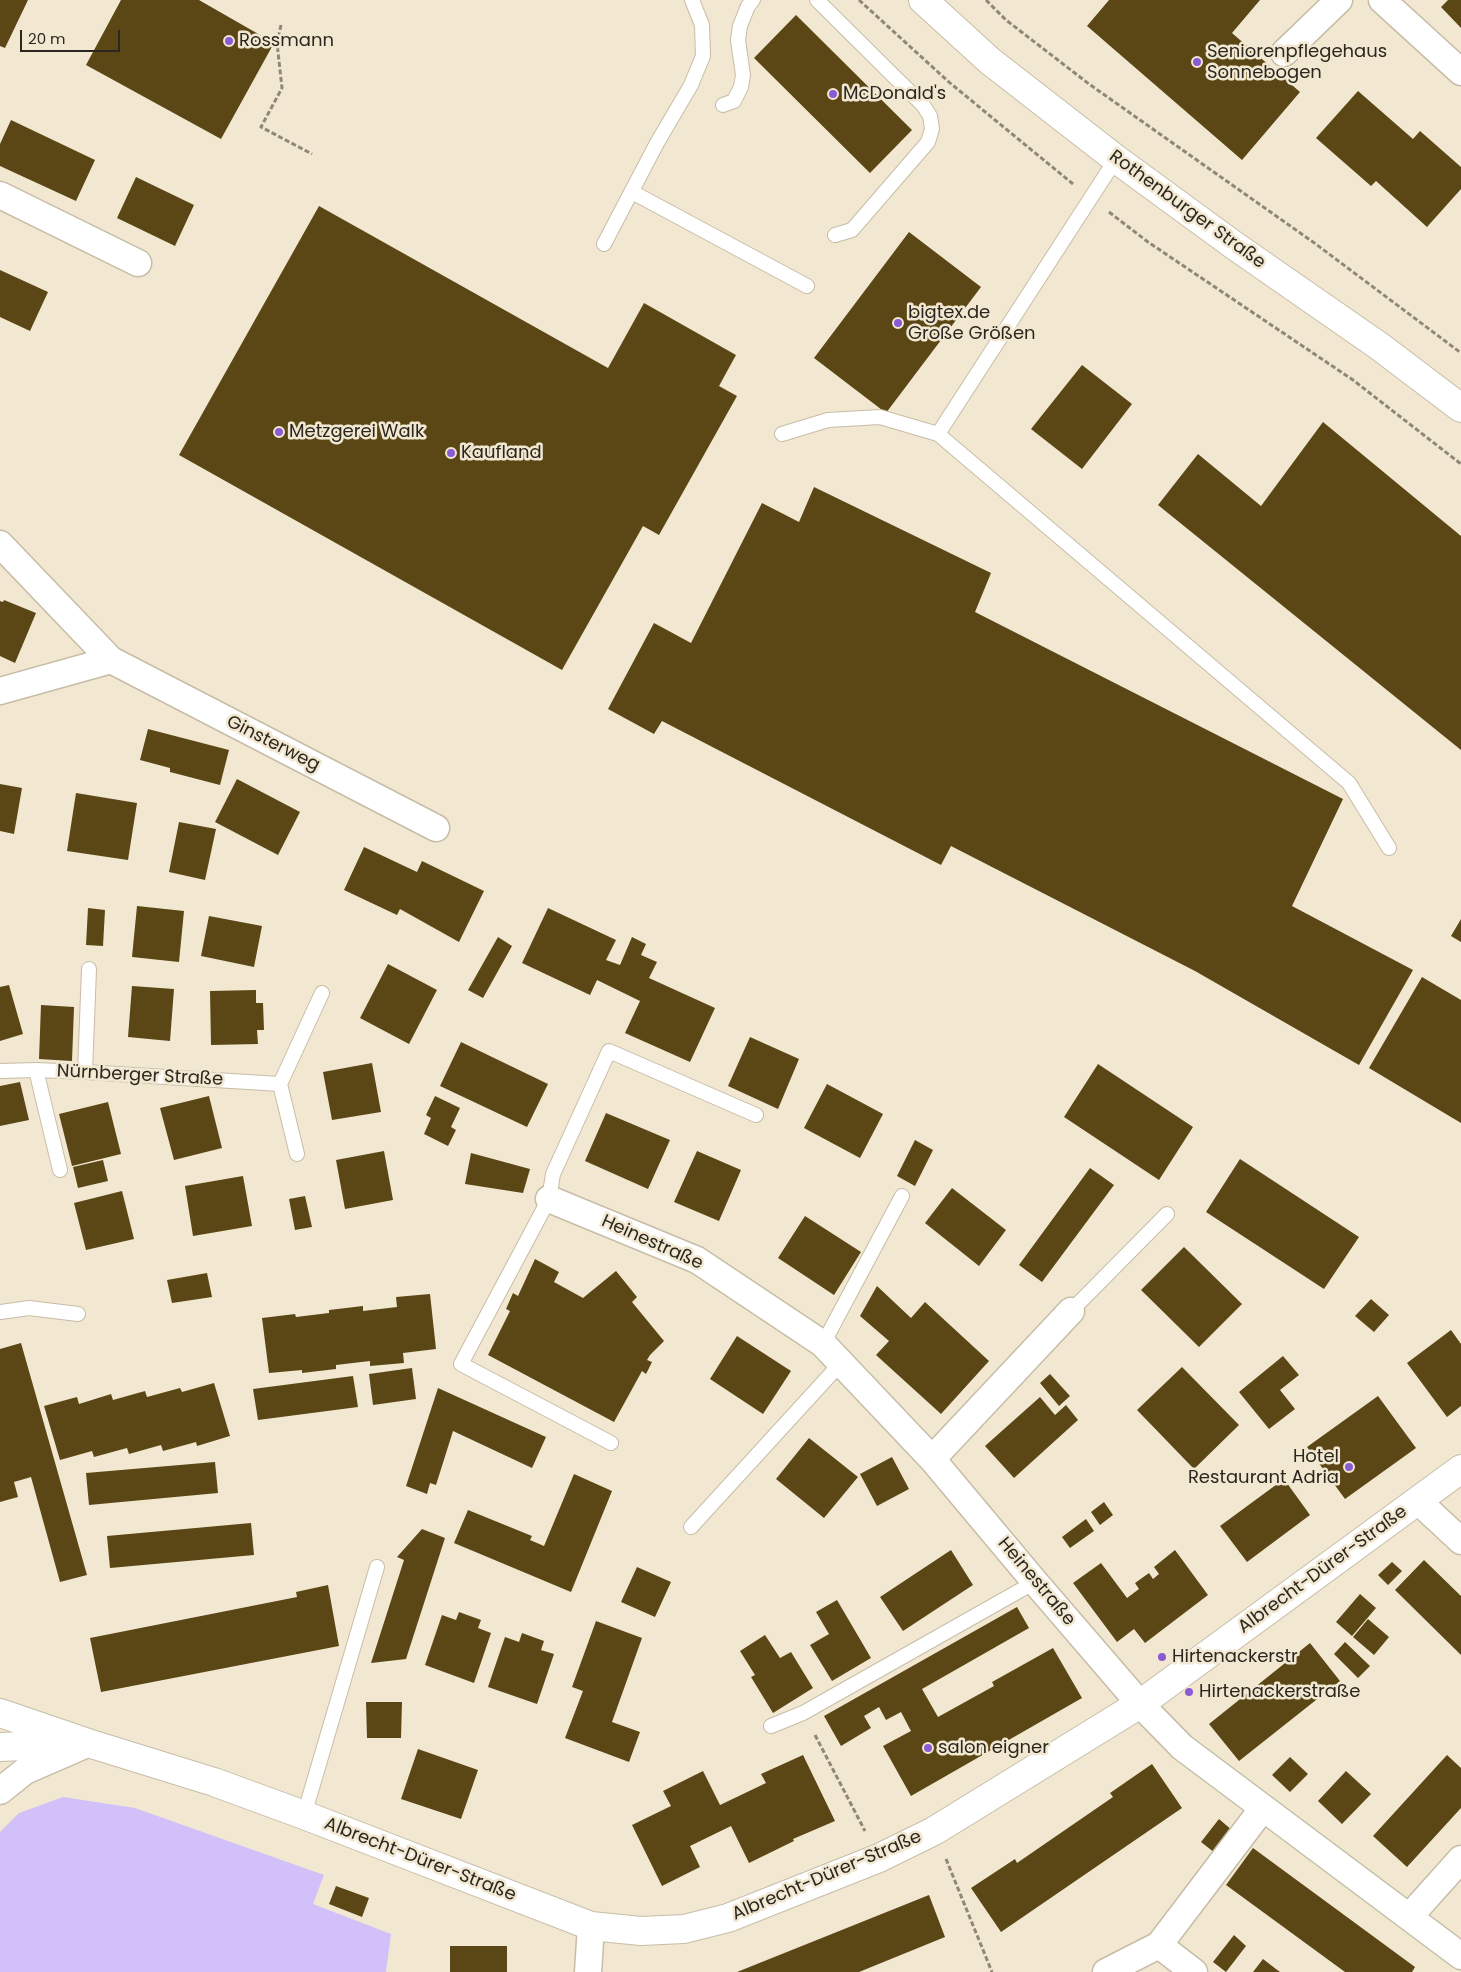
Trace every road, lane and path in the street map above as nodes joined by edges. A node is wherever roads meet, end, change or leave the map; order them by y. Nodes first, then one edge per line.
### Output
1 (692, 0) edge
2 (753, 0) edge
3 (817, 0) edge
4 (859, 0) edge
5 (923, 0) edge
6 (986, 0) edge
7 (1339, 0) edge
8 (1382, 0) edge
9 (281, 25) dead end
10 (1284, 53) dead end
11 (1461, 72) edge
12 (723, 105) dead end
13 (312, 154) dead end
14 (1116, 159) junction
15 (632, 192) junction
16 (0, 195) edge
17 (1090, 198) junction
18 (834, 236) dead end
19 (604, 244) dead end
20 (138, 263) dead end
21 (807, 286) dead end
22 (1461, 353) edge
23 (1461, 408) edge
24 (782, 434) dead end
25 (938, 434) junction
26 (1461, 464) edge
27 (0, 544) edge
28 (111, 660) junction
29 (0, 691) edge
30 (436, 828) dead end
31 (1389, 848) dead end
32 (89, 969) dead end
33 (322, 993) dead end
34 (36, 1070) junction
35 (0, 1071) edge
36 (85, 1072) junction
37 (280, 1084) junction
38 (756, 1115) dead end
39 (297, 1154) dead end
40 (60, 1170) dead end
41 (902, 1196) dead end
42 (550, 1199) junction
43 (1167, 1214) dead end
44 (1071, 1311) joint
45 (0, 1312) edge
46 (78, 1314) dead end
47 (823, 1344) junction
48 (841, 1363) junction
49 (611, 1443) dead end
50 (932, 1459) junction
51 (1461, 1469) edge
52 (1418, 1501) junction
53 (691, 1527) dead end
54 (1461, 1541) edge
55 (377, 1567) dead end
56 (1035, 1582) junction
57 (1140, 1704) junction
58 (0, 1713) edge
59 (803, 1713) junction
60 (771, 1726) dead end
61 (88, 1743) junction
62 (0, 1747) edge
63 (0, 1790) edge
64 (1263, 1808) junction
65 (304, 1815) junction
66 (934, 1831) junction
67 (879, 1858) junction
68 (1461, 1859) edge
69 (1409, 1917) junction
70 (591, 1926) junction
71 (1159, 1945) junction
72 (1461, 1956) edge
73 (588, 1972) edge
74 (992, 1972) edge
75 (1106, 1972) edge
76 (1194, 1972) edge

1 - 15 lane
2 - 12 lane
3 - 18 lane
4 - 17 path
5 - 14 street, Rothenburger Straße
6 - 22 path
7 - 10 street
8 - 11 street
9 - 13 path
14 - 17 lane
14 - 23 street, Rothenburger Straße
15 - 19 lane
15 - 21 lane
16 - 20 street
17 - 25 lane
17 - 26 path
24 - 25 lane
25 - 31 lane
27 - 28 street, Ginsterweg
28 - 29 street
28 - 30 street, Ginsterweg
32 - 36 lane
33 - 37 lane
34 - 35 lane, Nürnberger Straße
34 - 36 lane, Nürnberger Straße
34 - 40 lane
36 - 37 lane, Nürnberger Straße
37 - 39 lane
38 - 42 lane
41 - 47 lane
42 - 47 street, Heinestraße
42 - 49 lane
43 - 44 lane
44 - 50 street
45 - 46 lane
47 - 48 street, Heinestraße
48 - 50 street, Heinestraße
48 - 53 lane
50 - 56 street, Heinestraße
51 - 52 street, Albrecht-Dürer-Straße
52 - 54 street
52 - 57 street, Albrecht-Dürer-Straße
55 - 65 lane, Albrecht-Dürer-Straße
56 - 57 street, Heinestraße
56 - 59 lane
57 - 64 street
57 - 66 street, Albrecht-Dürer-Straße
58 - 61 street, Albrecht-Dürer-Straße
59 - 60 lane
59 - 67 path
61 - 62 street, Albrecht-Dürer-Straße
61 - 63 street
61 - 65 street, Albrecht-Dürer-Straße
64 - 69 street
64 - 71 street
65 - 70 street, Albrecht-Dürer-Straße
66 - 67 street, Albrecht-Dürer-Straße
66 - 74 path
67 - 70 street, Albrecht-Dürer-Straße
68 - 69 street
69 - 72 street
70 - 73 street
71 - 75 street
71 - 76 street

